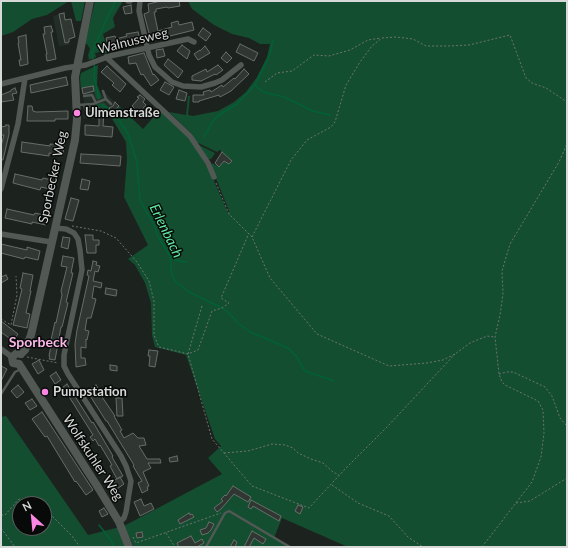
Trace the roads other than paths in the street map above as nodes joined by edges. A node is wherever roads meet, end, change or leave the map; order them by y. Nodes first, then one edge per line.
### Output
1 (90, 1) edge
2 (140, 1) edge
3 (194, 42) dead end
4 (147, 48) junction
5 (106, 57) junction
6 (241, 64) dead end
7 (77, 66) junction
8 (25, 78) junction
9 (1, 84) edge
10 (103, 91) dead end
11 (84, 96) dead end
12 (106, 99) junction
13 (96, 103) junction
14 (110, 104) dead end
15 (80, 105) junction
16 (98, 116) dead end
17 (214, 177) road end
18 (1, 189) edge
19 (55, 228) junction
20 (1, 234) edge
21 (51, 242) junction
22 (1, 349) edge
23 (21, 354) junction
24 (6, 355) edge
25 (20, 366) junction
26 (1, 394) edge
27 (119, 522) junction
28 (132, 545) edge
29 (206, 547) edge
30 (290, 547) edge

1 - 7 street, Sporbecker Weg
2 - 4 street
3 - 4 street, Walnussweg
4 - 5 street, Walnussweg
4 - 6 street
5 - 7 street, Walnussweg
5 - 17 street
7 - 8 street
7 - 15 street, Sporbecker Weg
8 - 9 street
8 - 18 street
10 - 12 lane
11 - 13 lane
12 - 13 lane
12 - 14 lane
13 - 15 lane
15 - 16 lane
15 - 19 street, Sporbecker Weg
19 - 21 street, Sporbecker Weg
19 - 27 street
20 - 21 street
21 - 23 street, Sporbecker Weg
22 - 24 street, Wolfskuhler Weg
23 - 24 street
23 - 25 street
24 - 25 street, Wolfskuhler Weg
25 - 26 lane
25 - 27 street, Wolfskuhler Weg
27 - 28 street, Wolfskuhler Weg
29 - 30 lane

